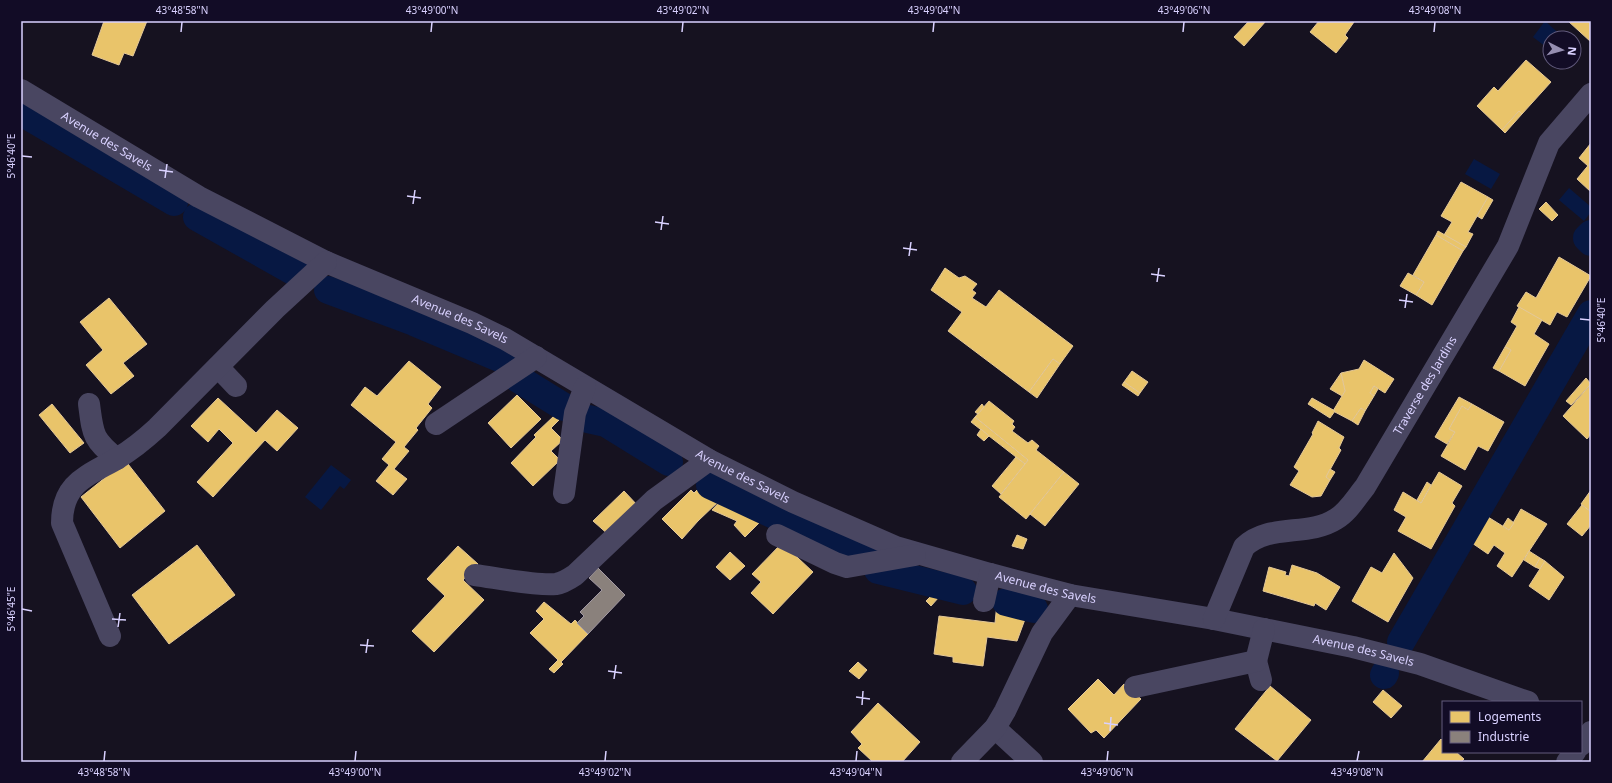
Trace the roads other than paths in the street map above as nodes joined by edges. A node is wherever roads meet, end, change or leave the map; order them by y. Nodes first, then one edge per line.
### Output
1 (21, 90) edge
2 (1591, 94) edge
3 (326, 262) junction
4 (536, 356) junction
5 (218, 367) junction
6 (236, 386) dead end
7 (585, 387) junction
8 (89, 404) dead end
9 (436, 424) dead end
10 (117, 459) junction
11 (709, 460) junction
12 (564, 493) dead end
13 (777, 535) dead end
14 (918, 554) junction
15 (990, 574) junction
16 (475, 575) dead end
17 (1070, 595) junction
18 (984, 601) dead end
19 (1214, 619) junction
20 (1264, 629) junction
21 (110, 636) dead end
22 (1135, 687) dead end
23 (1525, 701) edge
24 (995, 728) junction
25 (1591, 732) edge
26 (1582, 744) edge
27 (1574, 753) edge
28 (962, 762) edge
29 (1032, 762) edge
30 (1567, 762) edge

1 - 3 street, Avenue des Savels
2 - 19 street, Traverse des Jardins
3 - 4 street, Avenue des Savels
3 - 5 street
4 - 7 street, Avenue des Savels
4 - 9 street
5 - 6 street
5 - 10 street
7 - 11 street, Avenue des Savels
7 - 12 street
8 - 10 street
10 - 21 street
11 - 14 street, Avenue des Savels
11 - 16 street
13 - 14 street
14 - 15 street, Avenue des Savels
15 - 17 street, Avenue des Savels
15 - 18 street
17 - 19 street, Avenue des Savels
17 - 24 street
19 - 20 street, Avenue des Savels
20 - 22 street
20 - 23 street, Avenue des Savels
24 - 28 street
24 - 29 street
25 - 26 street
27 - 30 street

